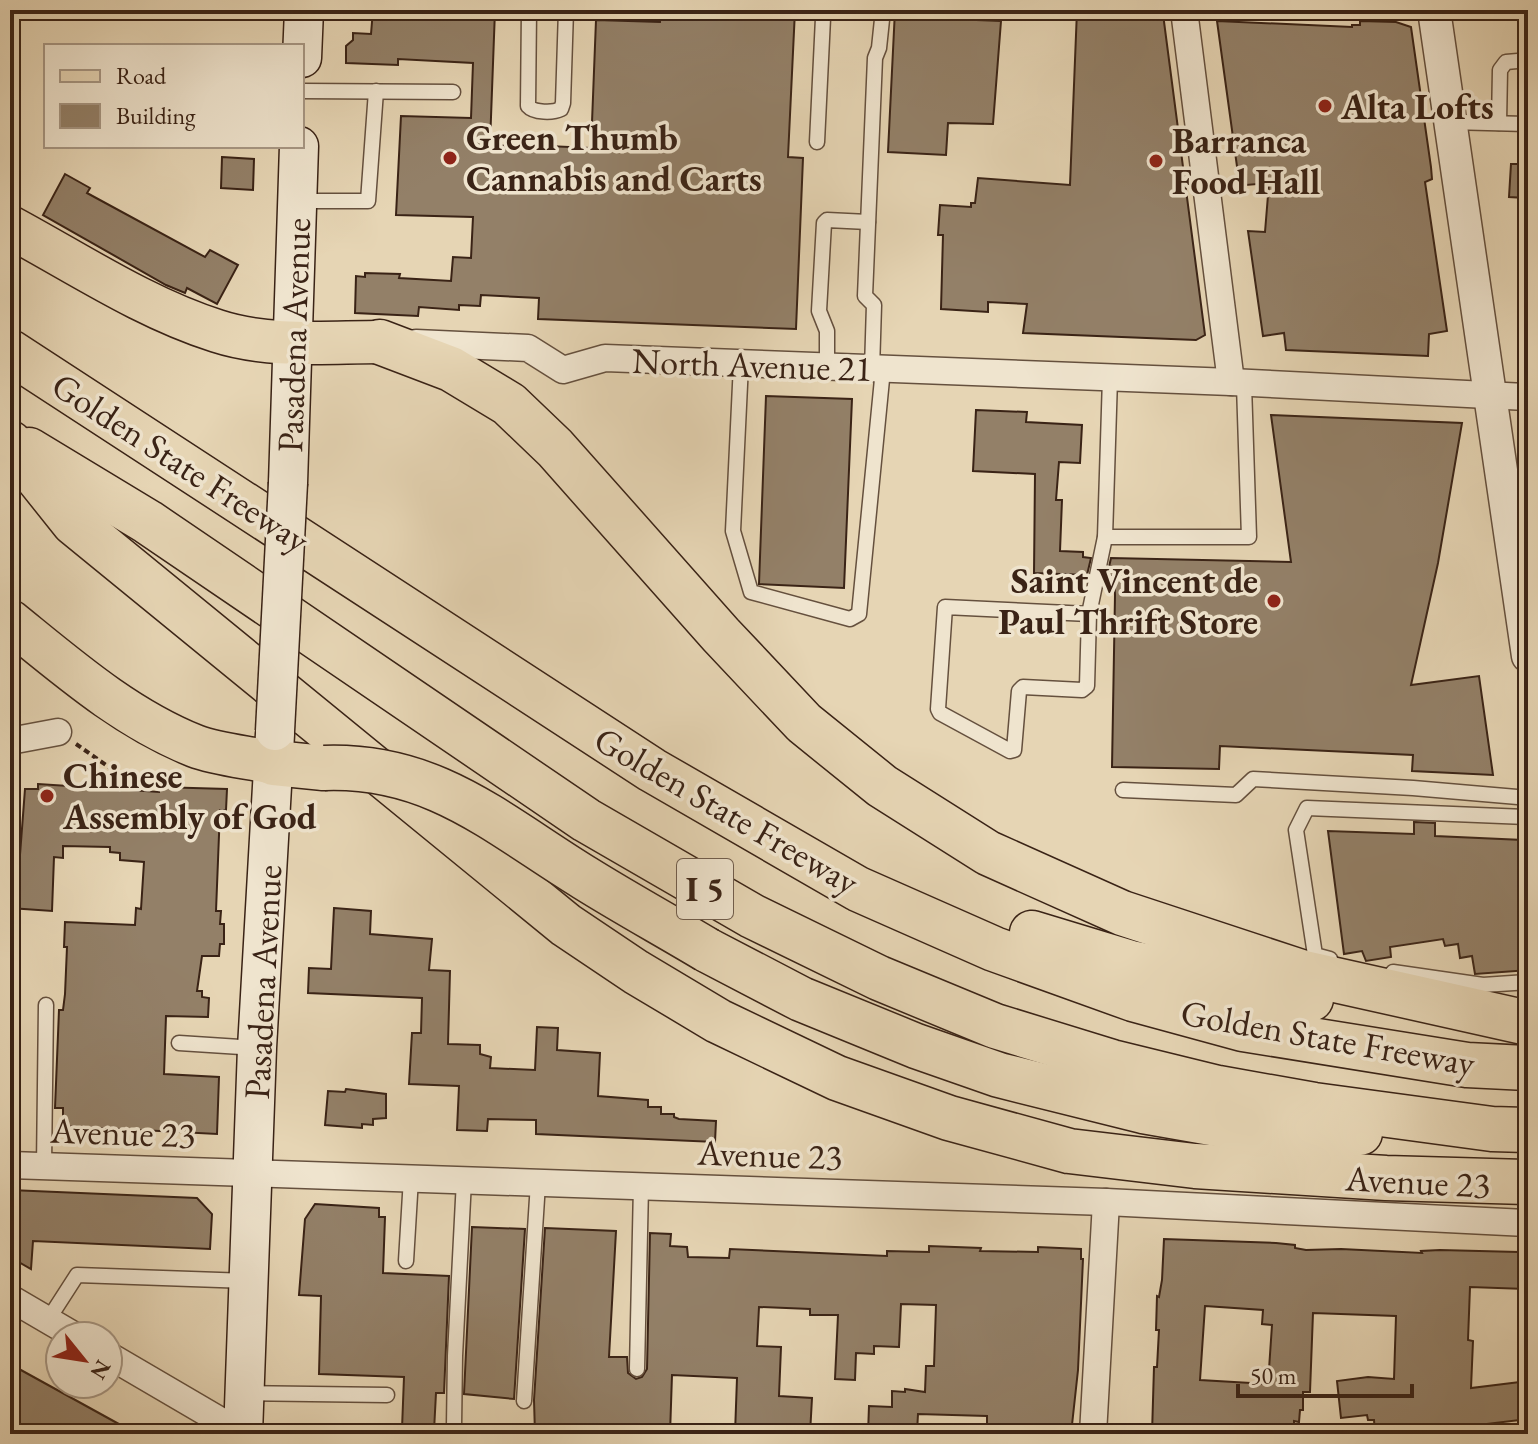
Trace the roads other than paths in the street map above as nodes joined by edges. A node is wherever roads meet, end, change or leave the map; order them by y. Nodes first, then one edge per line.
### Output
1 (304, 10) edge
2 (529, 10) edge
3 (566, 10) edge
4 (829, 10) edge
5 (871, 10) edge
6 (883, 10) edge
7 (1184, 10) edge
8 (1434, 10) edge
9 (303, 44) edge
10 (1528, 60) edge
11 (304, 91) edge
12 (376, 91) junction
13 (453, 92) dead end
14 (1448, 122) junction
15 (1499, 123) junction
16 (1528, 124) edge
17 (817, 142) dead end
18 (299, 148) edge
19 (298, 201) junction
20 (868, 222) junction
21 (10, 227) edge
22 (380, 342) junction
23 (293, 343) junction
24 (10, 352) edge
25 (741, 364) junction
26 (827, 367) junction
27 (878, 369) junction
28 (1110, 378) junction
29 (1238, 384) junction
30 (1491, 396) junction
31 (1528, 397) edge
32 (10, 441) edge
33 (1105, 537) junction
34 (1524, 604) edge
35 (1089, 614) junction
36 (10, 621) edge
37 (1528, 656) edge
38 (58, 732) road end
39 (10, 741) edge
40 (274, 747) junction
41 (1123, 790) dead end
42 (1528, 798) edge
43 (1528, 817) edge
44 (858, 889) junction
45 (1346, 962) dead end
46 (1376, 969) dead end
47 (1528, 982) edge
48 (46, 1005) dead end
49 (1528, 1023) edge
50 (179, 1043) dead end
51 (257, 1048) junction
52 (1528, 1068) edge
53 (1510, 1130) edge
54 (10, 1165) edge
55 (44, 1166) junction
56 (252, 1173) junction
57 (411, 1178) junction
58 (464, 1180) junction
59 (1528, 1182) edge
60 (538, 1183) junction
61 (641, 1186) junction
62 (1106, 1202) junction
63 (1528, 1223) edge
64 (406, 1261) dead end
65 (248, 1281) junction
66 (10, 1298) edge
67 (48, 1320) joint
68 (124, 1364) edge
69 (637, 1369) dead end
70 (244, 1393) junction
71 (387, 1395) dead end
72 (524, 1401) dead end
73 (454, 1426) dead end
74 (243, 1434) edge
75 (1093, 1434) edge

1 - 9 main road
2 - 3 lane
4 - 17 lane
5 - 6 lane
6 - 20 lane
7 - 29 street
8 - 14 street
10 - 15 lane
11 - 12 lane
12 - 13 lane
12 - 19 lane
14 - 15 lane
14 - 30 street
15 - 16 lane
18 - 19 main road, Pasadena Avenue
19 - 23 main road, Pasadena Avenue
20 - 26 lane
20 - 27 lane
21 - 23 main road, North Avenue 21
22 - 23 main road, North Avenue 21
22 - 25 street, North Avenue 21
22 - 49 highway
23 - 40 main road, Pasadena Avenue, bridge
24 - 44 highway, Golden State Freeway / I 5
25 - 26 street, North Avenue 21
25 - 27 lane
26 - 27 street, North Avenue 21
27 - 28 street, North Avenue 21
28 - 29 street, North Avenue 21
28 - 33 lane
29 - 30 street, North Avenue 21
29 - 33 lane
30 - 31 street, North Avenue 21
30 - 34 street
32 - 53 highway, Golden State Freeway / I 5
32 - 59 highway
33 - 35 lane
34 - 37 street
35 - 35 lane
36 - 40 main road
38 - 39 street
40 - 51 main road, Pasadena Avenue
40 - 53 highway, bridge
41 - 42 lane
43 - 45 lane
44 - 49 highway
44 - 52 highway, Golden State Freeway / I 5
46 - 47 lane
48 - 55 lane
50 - 51 lane
51 - 56 main road, Pasadena Avenue
54 - 55 street, Avenue 23
55 - 56 street, Avenue 23
56 - 57 street, Avenue 23
56 - 65 main road, Pasadena Avenue
57 - 58 street, Avenue 23
57 - 64 lane
58 - 60 street, Avenue 23
58 - 73 lane
60 - 61 street, Avenue 23
60 - 72 lane
61 - 62 street, Avenue 23
61 - 69 lane
62 - 63 street, Avenue 23
62 - 75 street
65 - 67 lane
65 - 70 main road, Pasadena Avenue
66 - 67 street
68 - 74 street
70 - 71 lane
70 - 74 main road, Pasadena Avenue

